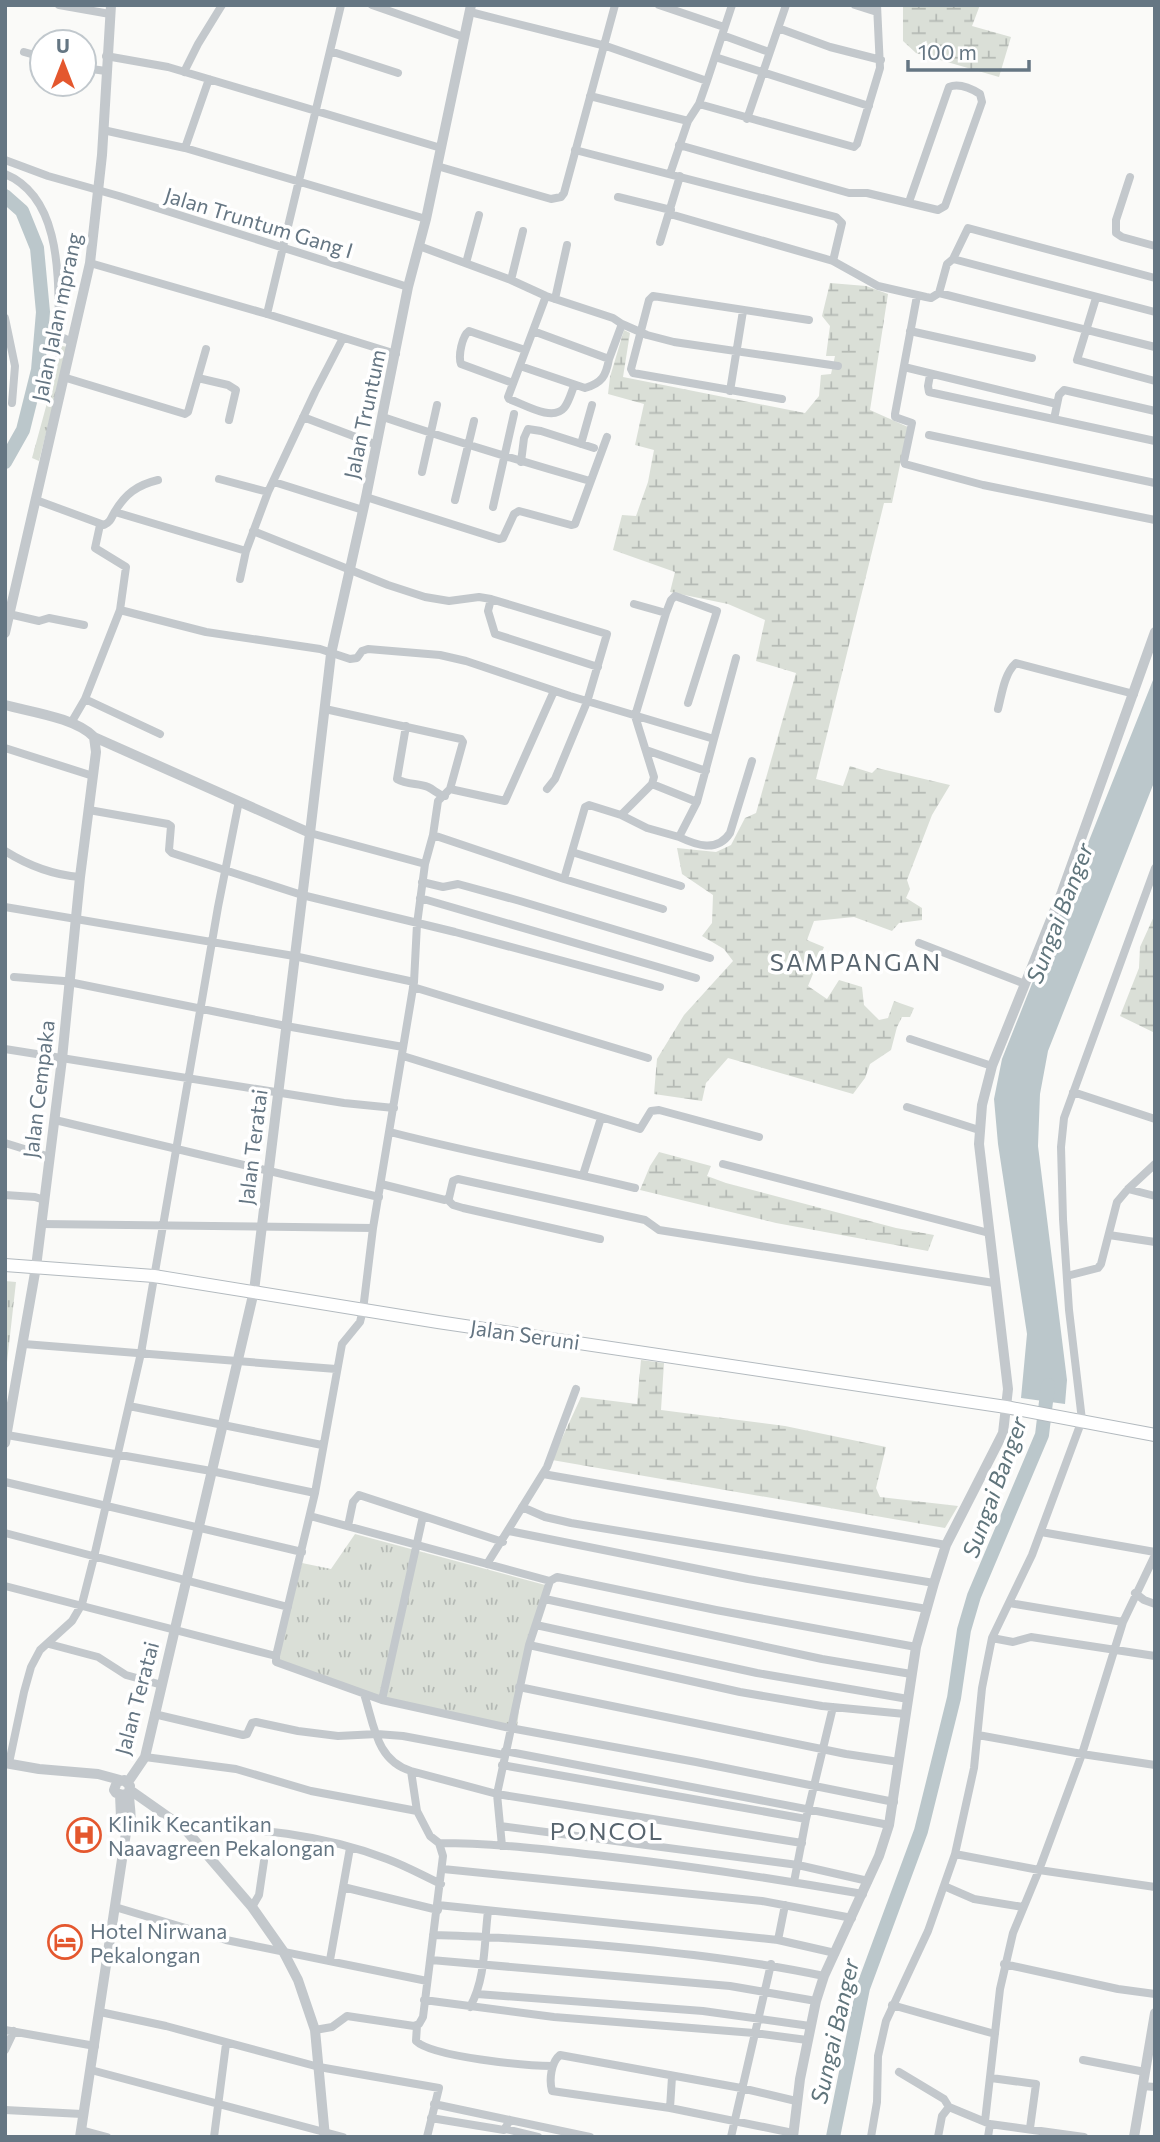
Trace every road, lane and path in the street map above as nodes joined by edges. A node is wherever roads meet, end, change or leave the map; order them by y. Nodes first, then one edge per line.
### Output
1 (59, 5) edge
2 (222, 5) edge
3 (341, 5) edge
4 (372, 5) edge
5 (615, 5) edge
6 (659, 5) edge
7 (732, 5) edge
8 (786, 5) edge
9 (855, 5) edge
10 (470, 8) edge
11 (877, 9) edge
12 (110, 10) edge
13 (778, 28) junction
14 (723, 31) junction
15 (464, 37) junction
16 (606, 46) junction
17 (24, 51) dead end
18 (330, 51) junction
19 (28, 52) edge
20 (769, 52) junction
21 (107, 57) junction
22 (715, 57) junction
23 (881, 60) junction
24 (98, 70) edge
25 (106, 71) junction
26 (184, 72) junction
27 (762, 72) junction
28 (398, 73) dead end
29 (209, 79) junction
30 (707, 81) junction
31 (590, 96) junction
32 (699, 104) junction
33 (869, 106) junction
34 (315, 111) junction
35 (747, 119) junction
36 (688, 121) junction
37 (103, 130) junction
38 (679, 145) junction
39 (185, 148) junction
40 (441, 148) junction
41 (575, 150) junction
42 (5, 160) edge
43 (438, 164) junction
44 (5, 173) edge
45 (670, 174) junction
46 (680, 176) junction
47 (1130, 177) dead end
48 (299, 181) junction
49 (99, 190) junction
50 (618, 197) dead end
51 (909, 202) junction
52 (670, 212) junction
53 (479, 215) dead end
54 (426, 219) junction
55 (523, 231) dead end
56 (660, 242) dead end
57 (568, 245) dead end
58 (419, 246) junction
59 (1155, 246) edge
60 (282, 247) junction
61 (953, 259) junction
62 (833, 261) junction
63 (90, 263) junction
64 (466, 263) junction
65 (1155, 278) edge
66 (511, 281) junction
67 (408, 287) junction
68 (939, 293) junction
69 (546, 296) junction
70 (918, 296) junction
71 (1096, 298) junction
72 (555, 299) junction
73 (743, 311) junction
74 (1155, 312) edge
75 (267, 314) junction
76 (5, 318) edge
77 (809, 320) dead end
78 (622, 324) junction
79 (533, 331) junction
80 (910, 331) junction
81 (1086, 331) junction
82 (642, 333) junction
83 (344, 338) junction
84 (72, 342) junction
85 (1155, 347) edge
86 (206, 349) dead end
87 (526, 350) junction
88 (736, 351) junction
89 (396, 354) junction
90 (609, 359) junction
91 (1032, 359) dead end
92 (520, 366) junction
93 (838, 366) dead end
94 (904, 367) junction
95 (930, 375) junction
96 (63, 377) junction
97 (198, 377) junction
98 (1155, 382) edge
99 (513, 383) junction
100 (574, 386) junction
101 (730, 391) junction
102 (782, 399) dead end
103 (12, 404) dead end
104 (1057, 404) junction
105 (437, 405) dead end
106 (592, 405) dead end
107 (1155, 411) edge
108 (514, 414) dead end
109 (303, 417) junction
110 (383, 417) junction
111 (1054, 419) junction
112 (229, 420) dead end
113 (474, 421) dead end
114 (430, 433) junction
115 (929, 435) dead end
116 (607, 437) dead end
117 (1155, 441) edge
118 (469, 444) junction
119 (581, 444) junction
120 (377, 445) junction
121 (594, 448) dead end
122 (505, 457) junction
123 (522, 462) junction
124 (422, 472) dead end
125 (219, 479) dead end
126 (158, 480) dead end
127 (590, 481) junction
128 (274, 482) junction
129 (1155, 483) edge
130 (268, 492) junction
131 (366, 497) junction
132 (36, 500) junction
133 (455, 500) dead end
134 (493, 507) dead end
135 (357, 508) junction
136 (115, 512) junction
137 (1155, 520) edge
138 (100, 525) junction
139 (253, 531) junction
140 (246, 551) junction
141 (342, 566) junction
142 (240, 579) dead end
143 (491, 599) junction
144 (634, 604) dead end
145 (120, 610) junction
146 (666, 613) junction
147 (9, 614) junction
148 (84, 625) dead end
149 (1155, 632) edge
150 (5, 633) edge
151 (325, 651) junction
152 (736, 658) dead end
153 (598, 667) junction
154 (554, 691) junction
155 (1134, 694) junction
156 (85, 699) junction
157 (587, 702) junction
158 (688, 703) dead end
159 (5, 705) edge
160 (325, 709) junction
161 (998, 709) dead end
162 (635, 716) junction
163 (71, 723) junction
164 (406, 726) junction
165 (160, 734) dead end
166 (94, 737) junction
167 (714, 739) junction
168 (5, 748) edge
169 (646, 750) junction
170 (752, 761) dead end
171 (706, 771) junction
172 (87, 775) junction
173 (652, 784) junction
174 (547, 789) dead end
175 (447, 792) junction
176 (239, 802) junction
177 (697, 802) junction
178 (89, 810) junction
179 (621, 815) junction
180 (310, 833) junction
181 (433, 835) junction
182 (679, 836) junction
183 (5, 851) edge
184 (572, 852) junction
185 (425, 864) junction
186 (1155, 868) edge
187 (225, 870) junction
188 (74, 876) junction
189 (564, 879) junction
190 (422, 881) junction
191 (681, 886) dead end
192 (302, 895) junction
193 (420, 898) junction
194 (5, 907) edge
195 (663, 909) dead end
196 (70, 918) junction
197 (417, 923) junction
198 (212, 942) junction
199 (919, 943) dead end
200 (294, 956) junction
201 (710, 958) dead end
202 (14, 977) dead end
203 (696, 978) dead end
204 (64, 981) junction
205 (414, 984) junction
206 (1025, 984) junction
207 (660, 987) dead end
208 (200, 1008) junction
209 (286, 1026) junction
210 (911, 1039) dead end
211 (5, 1049) edge
212 (403, 1051) junction
213 (57, 1058) junction
214 (648, 1058) dead end
215 (992, 1066) junction
216 (188, 1078) junction
217 (1073, 1092) junction
218 (278, 1093) junction
219 (906, 1107) dead end
220 (394, 1108) junction
221 (601, 1118) junction
222 (1155, 1119) edge
223 (55, 1120) junction
224 (979, 1129) junction
225 (390, 1132) junction
226 (759, 1136) dead end
227 (5, 1143) edge
228 (177, 1148) junction
229 (50, 1157) junction
230 (723, 1164) dead end
231 (1155, 1164) edge
232 (270, 1171) junction
233 (583, 1175) junction
234 (381, 1184) junction
235 (635, 1188) dead end
236 (1128, 1189) junction
237 (5, 1195) edge
238 (1155, 1196) edge
239 (36, 1198) junction
240 (379, 1198) junction
241 (447, 1199) junction
242 (41, 1224) junction
243 (162, 1227) junction
244 (261, 1228) junction
245 (373, 1228) junction
246 (989, 1233) junction
247 (1109, 1235) junction
248 (600, 1239) dead end
249 (1155, 1242) edge
250 (5, 1265) edge
251 (36, 1267) junction
252 (154, 1276) junction
253 (1067, 1276) junction
254 (994, 1283) junction
255 (254, 1291) junction
256 (363, 1310) junction
257 (24, 1344) junction
258 (141, 1353) junction
259 (237, 1362) junction
260 (336, 1369) junction
261 (576, 1389) dead end
262 (129, 1406) junction
263 (1009, 1408) junction
264 (1079, 1420) junction
265 (222, 1426) junction
266 (1155, 1435) edge
267 (6, 1439) edge
268 (322, 1445) junction
269 (117, 1455) junction
270 (211, 1471) junction
271 (542, 1474) junction
272 (5, 1482) edge
273 (315, 1493) junction
274 (105, 1506) junction
275 (522, 1507) junction
276 (310, 1516) junction
277 (423, 1516) junction
278 (348, 1526) junction
279 (198, 1528) junction
280 (509, 1531) junction
281 (1041, 1532) junction
282 (5, 1533) edge
283 (503, 1542) junction
284 (946, 1545) junction
285 (416, 1546) junction
286 (302, 1552) junction
287 (1155, 1553) edge
288 (94, 1557) junction
289 (487, 1564) junction
290 (186, 1580) junction
291 (550, 1581) junction
292 (934, 1583) junction
293 (5, 1586) edge
294 (1137, 1595) junction
295 (545, 1599) junction
296 (1009, 1603) junction
297 (82, 1604) junction
298 (1155, 1604) edge
299 (288, 1607) junction
300 (927, 1609) junction
301 (1123, 1622) junction
302 (536, 1625) junction
303 (174, 1629) junction
304 (992, 1638) junction
305 (48, 1644) junction
306 (530, 1645) junction
307 (916, 1647) junction
308 (1113, 1650) junction
309 (276, 1656) junction
310 (1155, 1656) edge
311 (911, 1674) junction
312 (162, 1685) junction
313 (519, 1687) junction
314 (364, 1694) junction
315 (908, 1699) junction
316 (382, 1700) junction
317 (833, 1707) junction
318 (154, 1714) junction
319 (905, 1714) junction
320 (510, 1728) junction
321 (377, 1734) junction
322 (978, 1735) junction
323 (823, 1749) junction
324 (505, 1753) junction
325 (1082, 1755) junction
326 (145, 1757) junction
327 (900, 1762) junction
328 (7, 1763) edge
329 (502, 1765) junction
330 (1155, 1765) edge
331 (411, 1771) junction
332 (814, 1787) junction
333 (123, 1788) junction
334 (497, 1794) junction
335 (894, 1802) junction
336 (809, 1808) junction
337 (417, 1811) junction
338 (806, 1819) junction
339 (889, 1825) junction
340 (500, 1826) junction
341 (184, 1828) junction
342 (439, 1843) junction
343 (802, 1843) junction
344 (502, 1846) junction
345 (350, 1847) junction
346 (955, 1854) junction
347 (264, 1861) dead end
348 (798, 1865) junction
349 (443, 1869) junction
350 (1039, 1871) junction
351 (868, 1881) junction
352 (794, 1882) junction
353 (442, 1884) junction
354 (944, 1886) junction
355 (343, 1887) junction
356 (1155, 1887) edge
357 (863, 1894) junction
358 (785, 1905) junction
359 (115, 1907) junction
360 (252, 1908) junction
361 (438, 1908) junction
362 (1023, 1908) junction
363 (488, 1910) junction
364 (852, 1918) junction
365 (433, 1935) junction
366 (485, 1937) junction
367 (778, 1940) junction
368 (283, 1951) junction
369 (835, 1954) junction
370 (330, 1960) junction
371 (431, 1960) junction
372 (483, 1965) junction
373 (771, 1965) junction
374 (1004, 1965) junction
375 (824, 1976) junction
376 (427, 1981) junction
377 (766, 1992) junction
378 (477, 1993) junction
379 (1155, 1994) edge
380 (424, 2000) junction
381 (816, 2001) junction
382 (892, 2005) junction
383 (470, 2007) junction
384 (100, 2012) junction
385 (1155, 2013) edge
386 (758, 2018) junction
387 (417, 2025) junction
388 (810, 2026) junction
389 (316, 2030) junction
390 (10, 2031) edge
391 (754, 2033) junction
392 (995, 2034) junction
393 (807, 2040) junction
394 (226, 2044) junction
395 (95, 2046) junction
396 (5, 2050) edge
397 (1083, 2060) dead end
398 (552, 2066) junction
399 (319, 2067) junction
400 (91, 2070) junction
401 (900, 2072) dead end
402 (1145, 2072) junction
403 (672, 2077) junction
404 (991, 2078) junction
405 (1142, 2086) junction
406 (1155, 2087) edge
407 (741, 2088) junction
408 (796, 2101) junction
409 (219, 2104) junction
410 (434, 2104) junction
411 (949, 2107) junction
412 (670, 2108) junction
413 (5, 2110) edge
414 (82, 2114) junction
415 (431, 2118) junction
416 (510, 2120) junction
417 (735, 2120) junction
418 (987, 2122) junction
419 (1030, 2128) junction
420 (506, 2129) junction
421 (80, 2134) edge
422 (325, 2134) edge
423 (793, 2135) edge
424 (107, 2137) edge
425 (214, 2137) edge
426 (343, 2137) edge
427 (427, 2137) edge
428 (538, 2137) edge
429 (590, 2137) edge
430 (731, 2137) edge
431 (871, 2137) edge
432 (938, 2137) edge
433 (988, 2137) edge
434 (1084, 2137) edge
435 (1134, 2137) edge

1 - 12 street
2 - 26 street
3 - 18 street
4 - 15 street
5 - 16 street
6 - 14 street
7 - 14 street
8 - 13 street
9 - 11 street
10 - 15 street, Jalan Truntum
10 - 16 street
11 - 23 street
12 - 21 street, Jalan Jalan mprang
13 - 20 street
13 - 23 street
14 - 20 street
14 - 22 street
15 - 40 street, Jalan Truntum
16 - 30 street
16 - 31 street
17 - 19 street
18 - 28 street
18 - 34 street
20 - 27 street
21 - 25 street, Jalan Jalan mprang
21 - 26 street
22 - 27 street
22 - 30 street
23 - 33 street
24 - 25 street
25 - 37 street, Jalan Jalan mprang
26 - 29 street
27 - 33 street
27 - 35 street
29 - 34 street
29 - 39 street
30 - 32 street
31 - 36 street
31 - 41 street
32 - 35 street
32 - 36 street
33 - 35 street
34 - 40 street
34 - 48 street
36 - 38 street
37 - 39 street
37 - 49 street, Jalan Jalan mprang
38 - 45 street
38 - 51 street
39 - 48 street
40 - 43 street, Jalan Truntum
41 - 43 street
41 - 45 street
42 - 49 street, Jalan Truntum Gang I
43 - 54 street, Jalan Truntum
44 - 84 street
45 - 46 street
46 - 52 street
46 - 62 street
47 - 59 street
48 - 54 street
48 - 60 street
49 - 60 street, Jalan Truntum Gang I
49 - 63 street, Jalan Jalan mprang
50 - 52 street
51 - 51 street
52 - 56 street
52 - 62 street
53 - 64 street
54 - 58 street, Jalan Truntum
55 - 66 street
57 - 72 street
58 - 64 street
58 - 67 street, Jalan Truntum
60 - 67 street, Jalan Truntum Gang I
60 - 75 street
61 - 65 street
61 - 68 street
61 - 71 street
62 - 70 street
63 - 75 street
63 - 84 street, Jalan Jalan mprang
64 - 66 street
66 - 69 street
67 - 89 street, Jalan Truntum
68 - 70 street
68 - 81 street
69 - 72 street
69 - 79 street
70 - 80 street
71 - 74 street
71 - 81 street
72 - 78 street
73 - 77 street
73 - 82 street
73 - 88 street
75 - 83 street
76 - 103 street
78 - 82 street
78 - 90 street
79 - 87 street
79 - 90 street
80 - 91 street
80 - 94 street
81 - 85 street
81 - 98 street
82 - 88 street
82 - 101 street
83 - 89 street
83 - 109 street
84 - 96 street, Jalan Jalan mprang
86 - 97 street
87 - 92 street
87 - 99 street
88 - 93 street
88 - 101 street
89 - 110 street, Jalan Truntum
90 - 100 street
92 - 99 street
92 - 100 street
94 - 95 street
94 - 137 street
95 - 104 street
95 - 111 street
96 - 97 street
96 - 132 street, Jalan Jalan mprang
97 - 112 street
99 - 100 street
101 - 102 street
104 - 107 street
104 - 111 street
105 - 114 street
106 - 119 street
108 - 122 street
109 - 120 street
109 - 128 street
110 - 114 street
110 - 120 street, Jalan Truntum
111 - 117 street
113 - 118 street
114 - 118 street
114 - 124 street
115 - 129 street
116 - 127 street
118 - 122 street
118 - 133 street
119 - 121 street
119 - 123 street
120 - 131 street, Jalan Truntum
122 - 123 street
122 - 134 street
123 - 127 street
125 - 130 street
126 - 136 street
127 - 131 street
128 - 130 street
128 - 135 street
130 - 139 street
131 - 135 street, Jalan Truntum
132 - 138 street
132 - 147 street, Jalan Jalan mprang
135 - 141 street, Jalan Truntum
136 - 138 street
136 - 140 street
138 - 145 street
139 - 140 street
139 - 141 street
140 - 142 street
141 - 143 street
141 - 151 street, Jalan Truntum
143 - 153 street
143 - 153 street
144 - 146 street
145 - 151 street
145 - 156 street
146 - 158 street
146 - 162 street
147 - 148 street
147 - 150 street, Jalan Jalan mprang
149 - 155 street
151 - 154 street
151 - 160 street, Jalan Truntum
152 - 167 street
153 - 157 street
154 - 157 street
154 - 175 street
155 - 161 street
155 - 206 street
156 - 163 street
156 - 165 street
157 - 162 street
157 - 174 street
159 - 163 street
160 - 164 street
160 - 180 street, Jalan Truntum
162 - 167 street
162 - 169 street
163 - 166 street
164 - 175 street
164 - 175 street
166 - 172 street, Jalan Cempaka
166 - 176 street
167 - 171 street
168 - 172 street
169 - 171 street
169 - 173 street
170 - 182 street
171 - 177 street
172 - 178 street, Jalan Cempaka
173 - 177 street
173 - 179 street
175 - 181 street
176 - 180 street
176 - 187 street
177 - 182 street
178 - 187 street
178 - 188 street, Jalan Cempaka
179 - 182 street
179 - 184 street
180 - 185 street
180 - 192 street, Jalan Teratai
181 - 185 street
181 - 189 street
183 - 188 street
184 - 189 street
184 - 191 street
185 - 190 street
186 - 217 street
187 - 192 street
187 - 198 street
188 - 196 street, Jalan Cempaka
189 - 195 street
190 - 193 street
190 - 201 street
192 - 197 street
192 - 200 street, Jalan Teratai
193 - 197 street
193 - 203 street
194 - 196 street
196 - 198 street
196 - 204 street, Jalan Cempaka
197 - 205 street
197 - 207 street
198 - 200 street
198 - 208 street
199 - 206 street
200 - 205 street
200 - 209 street, Jalan Teratai
202 - 204 street
204 - 208 street
204 - 213 street, Jalan Cempaka
205 - 212 street
205 - 214 street
206 - 215 street
208 - 209 street
208 - 216 street
209 - 212 street
209 - 218 street, Jalan Teratai
210 - 215 street
211 - 213 street
212 - 220 street
212 - 221 street
213 - 216 street
213 - 223 street, Jalan Cempaka
215 - 224 street
216 - 218 street
216 - 228 street
217 - 222 street
217 - 253 street
218 - 220 street
218 - 232 street, Jalan Teratai
219 - 224 street
220 - 225 street
221 - 226 street
221 - 233 street
223 - 228 street
223 - 229 street, Jalan Cempaka
224 - 246 street
225 - 233 street
225 - 234 street
227 - 229 street
228 - 232 street
228 - 243 street
229 - 239 street, Jalan Cempaka
230 - 246 street
231 - 236 street
232 - 240 street
232 - 244 street, Jalan Teratai
233 - 235 street
234 - 240 street
234 - 241 street
236 - 238 street
236 - 247 street
237 - 239 street
239 - 242 street, Jalan Cempaka
240 - 245 street
241 - 248 street
241 - 254 street
242 - 243 street
242 - 251 street, Jalan Cempaka
243 - 244 street
243 - 252 street
244 - 245 street
244 - 255 street, Jalan Teratai
245 - 256 street
246 - 254 street
247 - 249 street
247 - 253 street
250 - 251 main road, Jalan Seruni
251 - 252 main road, Jalan Seruni
251 - 257 street, Jalan Cempaka
252 - 255 main road, Jalan Seruni
252 - 258 street
253 - 264 street
254 - 263 street
255 - 256 main road, Jalan Seruni
255 - 259 street, Jalan Teratai
256 - 260 street
256 - 263 main road, Jalan Seruni
257 - 258 street
257 - 267 street, Jalan Cempaka
258 - 259 street
258 - 262 street
259 - 260 street
259 - 265 street, Jalan Teratai
260 - 268 street
261 - 271 street
262 - 265 street
262 - 269 street
263 - 264 main road, Jalan Seruni
263 - 284 street
264 - 266 main road, Jalan Seruni
264 - 281 street
265 - 268 street
265 - 270 street, Jalan Teratai
267 - 269 street
268 - 273 street
269 - 270 street
269 - 274 street
270 - 273 street
270 - 279 street, Jalan Teratai
271 - 275 street
271 - 284 street
272 - 274 street
273 - 276 street
274 - 279 street
274 - 288 street
275 - 280 street
275 - 292 street
276 - 278 street
276 - 286 street
277 - 278 street
277 - 283 street
277 - 285 street
278 - 285 street
279 - 286 street
279 - 290 street, Jalan Teratai
280 - 283 street
280 - 300 street
281 - 287 street
281 - 296 street
282 - 288 street
283 - 289 street
284 - 292 street
285 - 289 street
285 - 316 street
286 - 299 street
287 - 294 street
288 - 290 street
288 - 297 street
289 - 291 street
290 - 299 street
290 - 303 street, Jalan Teratai
291 - 295 street
291 - 307 street
292 - 300 street
293 - 297 street
294 - 298 street
294 - 301 street
295 - 302 street
295 - 311 street
296 - 301 street
296 - 304 street
297 - 303 street
297 - 305 street
299 - 309 street
300 - 307 street
301 - 308 street
302 - 306 street
302 - 315 street
303 - 309 street
303 - 312 street, Jalan Teratai
304 - 308 street
304 - 322 street
305 - 312 street
305 - 328 street
306 - 313 street
306 - 317 street
307 - 311 street
308 - 310 street
308 - 325 street
309 - 314 street
311 - 315 street
312 - 318 street, Jalan Teratai
313 - 320 street
313 - 323 street
314 - 316 street
314 - 321 street
315 - 319 street
316 - 320 street
317 - 319 street
317 - 323 street
318 - 321 street
318 - 326 street, Jalan Teratai
319 - 327 street
320 - 324 street
320 - 332 street
321 - 324 street
321 - 331 street
322 - 325 street
322 - 346 street
323 - 327 street
323 - 332 street
324 - 329 street
324 - 336 street
325 - 330 street
325 - 350 street
326 - 333 street, Jalan Teratai
326 - 337 street
327 - 335 street
328 - 333 street
329 - 334 street
329 - 338 street
331 - 334 street
331 - 337 street
332 - 335 street
332 - 336 street
333 - 341 street
333 - 359 street
334 - 340 street
334 - 343 street
335 - 339 street
336 - 338 street
336 - 339 street
337 - 342 street
338 - 343 street
339 - 351 street
340 - 344 street
340 - 348 street
341 - 345 street
341 - 360 street
342 - 344 street
342 - 349 street
343 - 348 street
344 - 352 street
345 - 353 street
345 - 355 street
346 - 350 street
346 - 354 street
347 - 360 street
348 - 351 street
348 - 352 street
349 - 353 street
349 - 358 street
350 - 356 street
350 - 362 street
351 - 357 street
352 - 357 street
353 - 361 street
354 - 362 street
354 - 382 street
355 - 361 street
355 - 370 street
357 - 364 street
358 - 364 street
358 - 367 street
359 - 368 street
359 - 384 street
360 - 368 street
361 - 363 street
361 - 365 street
362 - 374 street
363 - 366 street
363 - 367 street
364 - 369 street
365 - 366 street
365 - 371 street
366 - 372 street
366 - 373 street
367 - 369 street
368 - 370 street
368 - 389 street
369 - 375 street
370 - 376 street
371 - 372 street
371 - 376 street
372 - 377 street
372 - 378 street
373 - 375 street
373 - 377 street
374 - 379 street
374 - 392 street
375 - 381 street
376 - 380 street
377 - 381 street
377 - 386 street
378 - 383 street
378 - 386 street
380 - 383 street
380 - 387 street
381 - 388 street
382 - 392 street
382 - 431 street
383 - 391 street
384 - 394 street
384 - 395 street
385 - 402 street
386 - 388 street
386 - 391 street
387 - 389 street
387 - 398 street
388 - 393 street
389 - 399 street
390 - 395 street
390 - 396 street
391 - 393 street
391 - 407 street
392 - 404 street
393 - 408 street
394 - 399 street
394 - 409 street
395 - 400 street
397 - 402 street
398 - 403 street
398 - 412 street
399 - 410 street
399 - 422 street
400 - 409 street
400 - 414 street
401 - 411 street
402 - 405 street
403 - 407 street
403 - 412 street
404 - 418 street
404 - 419 street
405 - 406 street
405 - 435 street
407 - 408 street
407 - 417 street
408 - 423 street
409 - 422 street
409 - 425 street
410 - 415 street
410 - 416 street
411 - 418 street
411 - 432 street
412 - 417 street
413 - 414 street
414 - 421 street
415 - 420 street
415 - 427 street
416 - 420 street
416 - 429 street
417 - 423 street
417 - 430 street
418 - 419 street
418 - 433 street
419 - 434 street
420 - 428 street
421 - 424 street
422 - 426 street

